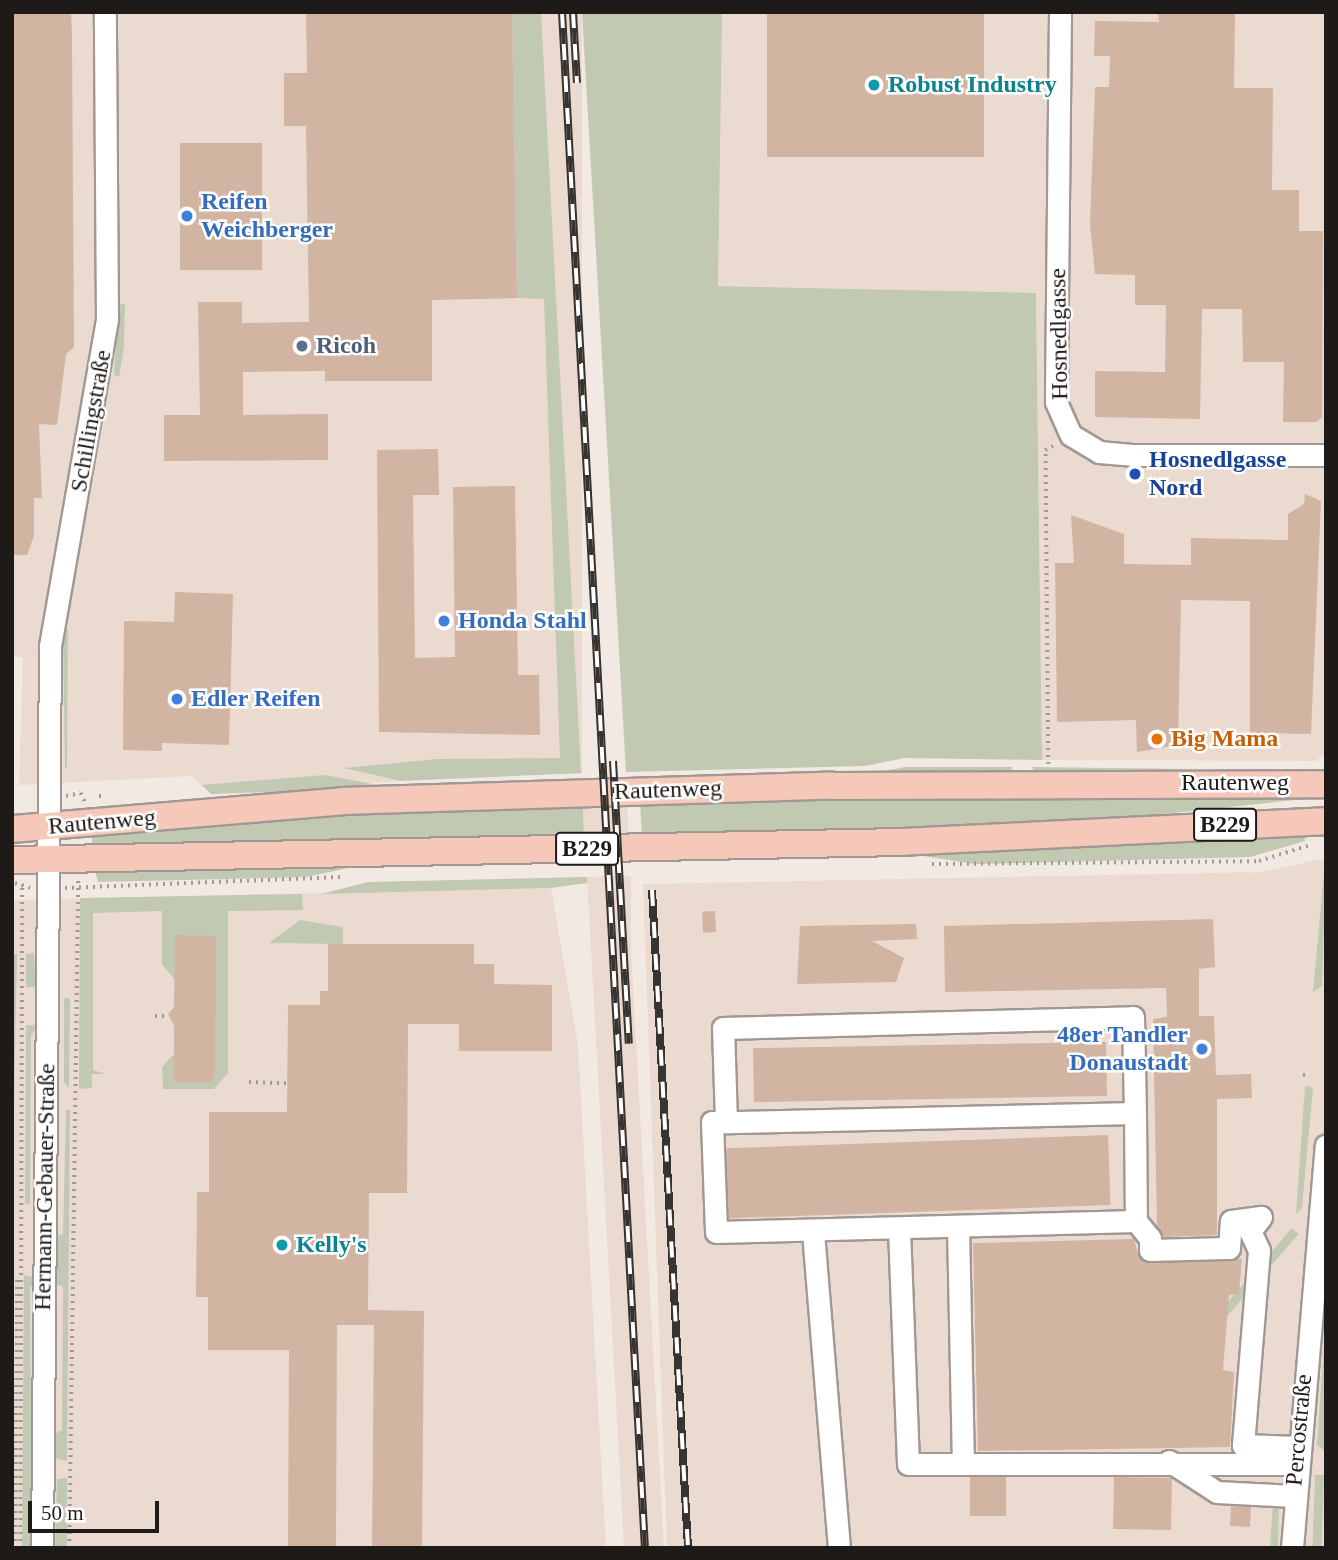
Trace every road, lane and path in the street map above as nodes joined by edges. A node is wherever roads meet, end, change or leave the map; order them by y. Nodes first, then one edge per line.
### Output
1 (105, 12) edge
2 (1060, 12) edge
3 (1053, 446) dead end
4 (1326, 455) edge
5 (1048, 764) dead end
6 (1326, 784) edge
7 (75, 794) dead end
8 (99, 796) dead end
9 (105, 796) dead end
10 (85, 802) dead end
11 (1326, 821) edge
12 (51, 827) junction
13 (12, 830) edge
14 (12, 860) edge
15 (50, 860) junction
16 (31, 888) dead end
17 (75, 888) dead end
18 (155, 1016) dead end
19 (169, 1016) dead end
20 (249, 1082) dead end
21 (287, 1083) dead end
22 (1135, 1113) junction
23 (726, 1122) junction
24 (1326, 1144) edge
25 (1136, 1221) junction
26 (958, 1227) junction
27 (900, 1229) junction
28 (813, 1232) junction
29 (17, 1279) dead end
30 (1296, 1456) junction
31 (1169, 1461) junction
32 (963, 1463) junction
33 (1294, 1496) junction
34 (18, 1548) edge
35 (42, 1548) edge
36 (69, 1548) edge
37 (839, 1548) edge
38 (1292, 1548) edge

1 - 12 street, Schillingstraße
2 - 4 street, Hosnedlgasse
3 - 5 path
6 - 12 main road, Rautenweg / B229
7 - 10 path
8 - 9 path
11 - 15 main road, Rautenweg / B229
12 - 13 main road, Rautenweg / B229
12 - 15 street, Hermann-Gebauer-Straße
14 - 15 main road, Rautenweg / B229
15 - 35 street, Hermann-Gebauer-Straße
16 - 34 path
17 - 36 path
18 - 19 path
20 - 21 path
22 - 23 street
22 - 23 street
22 - 25 street
23 - 28 street
24 - 30 street, Percostraße
25 - 26 street
25 - 30 street
26 - 27 street
26 - 32 street
27 - 28 street
27 - 32 street
28 - 37 street
29 - 34 path
30 - 31 street
30 - 33 street, Percostraße
31 - 32 street
31 - 33 street
33 - 38 street, Percostraße

